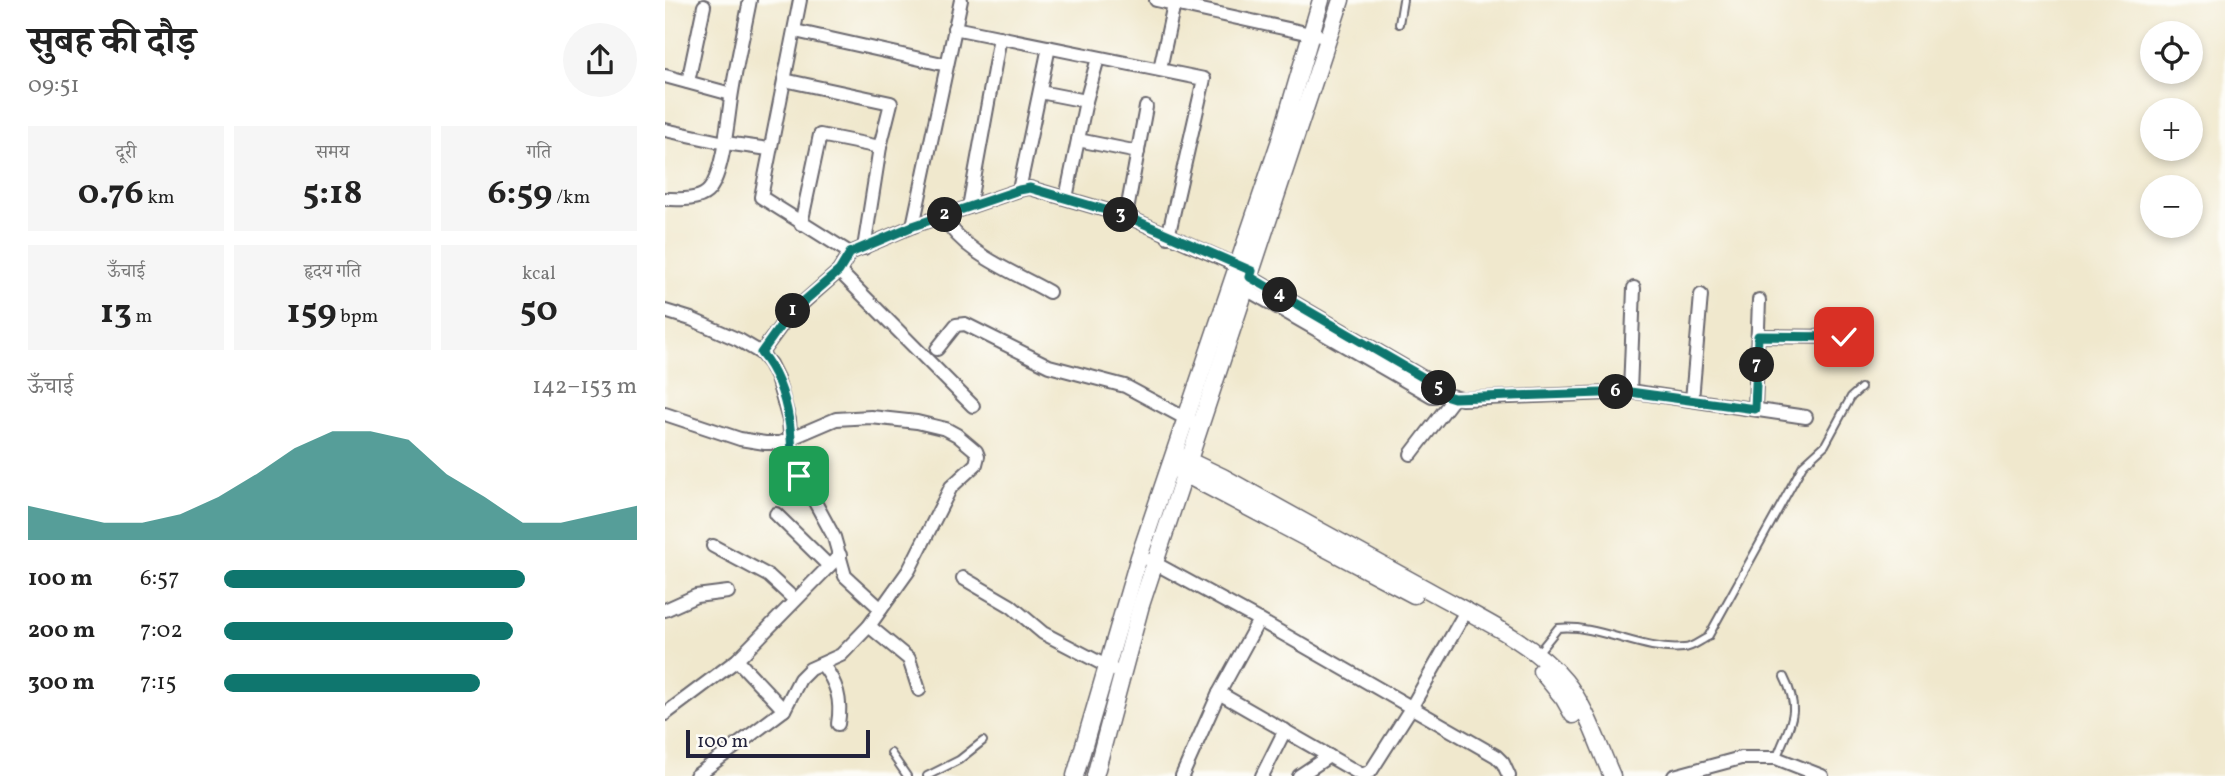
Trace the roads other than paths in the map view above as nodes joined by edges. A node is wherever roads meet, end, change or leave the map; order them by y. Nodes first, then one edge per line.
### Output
1 (750, 0) edge
2 (800, 0) edge
3 (961, 0) edge
4 (1156, 0) edge
5 (1321, 0) edge
6 (1341, 0) edge
7 (1403, 0) edge
8 (1174, 4) junction
9 (703, 6) dead end
10 (1399, 24) dead end
11 (954, 28) junction
12 (795, 31) junction
13 (1320, 36) junction
14 (1000, 37) junction
15 (1049, 47) junction
16 (1098, 58) junction
17 (947, 65) junction
18 (1160, 69) junction
19 (665, 76) edge
20 (784, 80) junction
21 (688, 82) junction
22 (1040, 92) junction
23 (731, 94) junction
24 (1086, 101) junction
25 (1146, 107) dead end
26 (665, 130) edge
27 (1078, 139) junction
28 (725, 143) junction
29 (880, 147) junction
30 (769, 149) junction
31 (1138, 152) junction
32 (1019, 190) junction
33 (1066, 198) junction
34 (665, 199) edge
35 (969, 207) junction
36 (943, 216) junction
37 (1126, 216) junction
38 (801, 224) junction
39 (913, 226) junction
40 (1168, 237) junction
41 (864, 248) junction
42 (850, 253) junction
43 (839, 271) junction
44 (1246, 276) junction
45 (1634, 288) dead end
46 (1049, 292) dead end
47 (1700, 295) dead end
48 (1759, 300) dead end
49 (665, 311) edge
50 (1758, 336) junction
51 (1844, 337) dead end
52 (937, 349) dead end
53 (761, 353) junction
54 (1861, 387) dead end
55 (1630, 392) junction
56 (1454, 398) junction
57 (1692, 400) junction
58 (973, 406) dead end
59 (1755, 409) junction
60 (665, 414) edge
61 (1806, 417) dead end
62 (1193, 423) junction
63 (791, 438) junction
64 (1411, 454) dead end
65 (1170, 459) junction
66 (1186, 467) junction
67 (776, 514) dead end
68 (713, 546) dead end
69 (840, 555) junction
70 (1139, 555) junction
71 (1155, 563) junction
72 (829, 566) junction
73 (963, 578) dead end
74 (728, 592) dead end
75 (795, 600) junction
76 (665, 610) edge
77 (881, 610) junction
78 (1464, 616) junction
79 (1259, 620) junction
80 (869, 626) junction
81 (1536, 655) junction
82 (737, 660) junction
83 (823, 664) junction
84 (1105, 667) junction
85 (1121, 673) junction
86 (1784, 677) dead end
87 (919, 690) dead end
88 (1219, 693) junction
89 (1411, 708) junction
90 (784, 710) junction
91 (665, 714) edge
92 (838, 724) dead end
93 (1285, 730) junction
94 (983, 741) dead end
95 (891, 753) dead end
96 (1329, 756) junction
97 (1776, 758) junction
98 (696, 776) edge
99 (907, 776) edge
100 (927, 776) edge
101 (1075, 776) edge
102 (1095, 776) edge
103 (1182, 776) edge
104 (1262, 776) edge
105 (1299, 776) edge
106 (1509, 776) edge
107 (1600, 776) edge
108 (1612, 776) edge
109 (1674, 776) edge
110 (1822, 776) edge

1 - 23 street
2 - 12 street
3 - 11 street
4 - 8 street
5 - 13 street
6 - 13 street
7 - 10 lane
8 - 13 street
8 - 18 street
9 - 21 street
11 - 14 street
11 - 17 street
12 - 17 street
12 - 20 street
13 - 44 street
14 - 15 street
14 - 35 street
15 - 16 street
15 - 22 street
16 - 18 street
16 - 24 street
17 - 39 street
18 - 40 street
19 - 21 street
20 - 29 street
20 - 30 street
21 - 23 street
22 - 24 street
22 - 32 street
23 - 28 street
24 - 27 street
25 - 31 street
26 - 28 street
27 - 31 street
27 - 33 street
28 - 30 street
28 - 34 street
29 - 38 street
29 - 41 street
30 - 38 street
31 - 37 street
32 - 33 street
32 - 35 street
33 - 37 street
35 - 36 street
36 - 39 street
36 - 46 street
37 - 40 street
38 - 42 street
39 - 41 street
40 - 44 street
41 - 42 street
42 - 43 street
43 - 53 street
43 - 58 street
44 - 56 street
44 - 62 street
44 - 62 street
45 - 55 street
47 - 57 street
48 - 50 street
49 - 53 street
50 - 51 street
50 - 59 street
52 - 62 street
53 - 63 street
54 - 81 lane
55 - 56 street
55 - 57 street
56 - 64 street
57 - 59 street
59 - 61 street
60 - 63 street
62 - 65 street
62 - 66 street
63 - 69 street
63 - 77 street
65 - 66 street
65 - 70 street
66 - 71 street
66 - 78 street
67 - 72 street
68 - 75 street
69 - 72 street
69 - 77 street
70 - 71 street
70 - 84 street
71 - 79 street
71 - 85 street
72 - 75 street
73 - 84 street
74 - 76 street
75 - 82 street
77 - 80 street
78 - 81 street
78 - 89 street
78 - 107 street
79 - 88 street
79 - 89 street
80 - 83 street
80 - 87 street
81 - 108 street
82 - 90 street
82 - 91 street
83 - 90 street
83 - 92 street
84 - 85 street
84 - 101 street
85 - 102 street
86 - 97 lane
88 - 93 street
88 - 103 street
89 - 96 street
89 - 106 street
90 - 98 street
93 - 96 street
93 - 104 street
94 - 100 lane
95 - 99 lane
96 - 105 street
97 - 109 street
97 - 110 street

